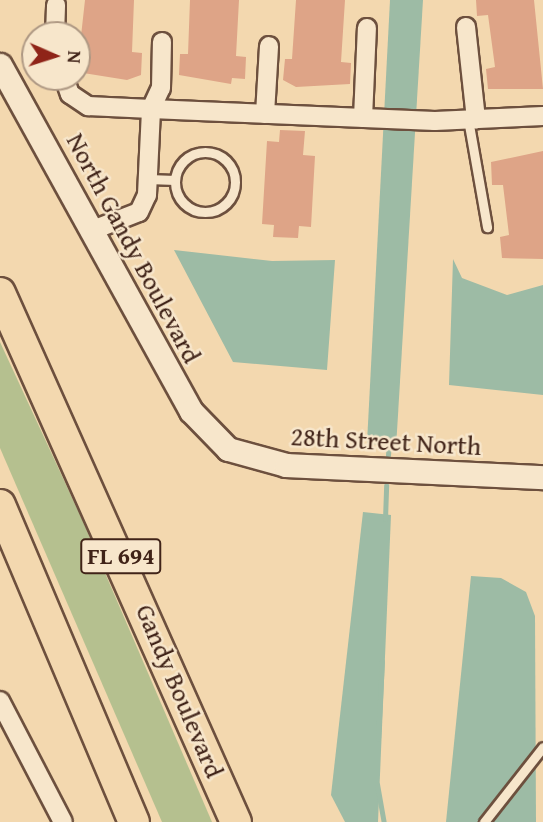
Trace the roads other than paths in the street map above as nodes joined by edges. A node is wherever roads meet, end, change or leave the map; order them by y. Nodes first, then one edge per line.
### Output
1 (56, 5) dead end
2 (55, 21) edge
3 (466, 27) dead end
4 (367, 28) dead end
5 (162, 42) dead end
6 (269, 46) dead end
7 (0, 65) edge
8 (70, 91) edge
9 (151, 109) junction
10 (265, 114) junction
11 (543, 116) edge
12 (363, 118) junction
13 (472, 119) junction
14 (148, 179) junction
15 (175, 180) junction
16 (486, 228) dead end
17 (93, 230) junction
18 (0, 293) edge
19 (228, 449) joint
20 (543, 478) edge
21 (0, 505) edge
22 (0, 701) edge
23 (543, 747) edge
24 (62, 822) edge
25 (134, 822) edge
26 (236, 822) edge
27 (484, 822) edge

1 - 2 street
3 - 13 street
4 - 12 street
5 - 9 street
6 - 10 street
7 - 17 street, North Gandy Boulevard
8 - 9 street
9 - 10 street
9 - 14 street
10 - 12 street
11 - 13 street
12 - 13 street
13 - 16 lane
14 - 15 lane
14 - 17 street
15 - 15 lane
17 - 19 street, North Gandy Boulevard
18 - 26 highway, Gandy Boulevard / FL 694
19 - 20 street, 28th Street North
21 - 25 highway
22 - 24 street
23 - 27 lane

